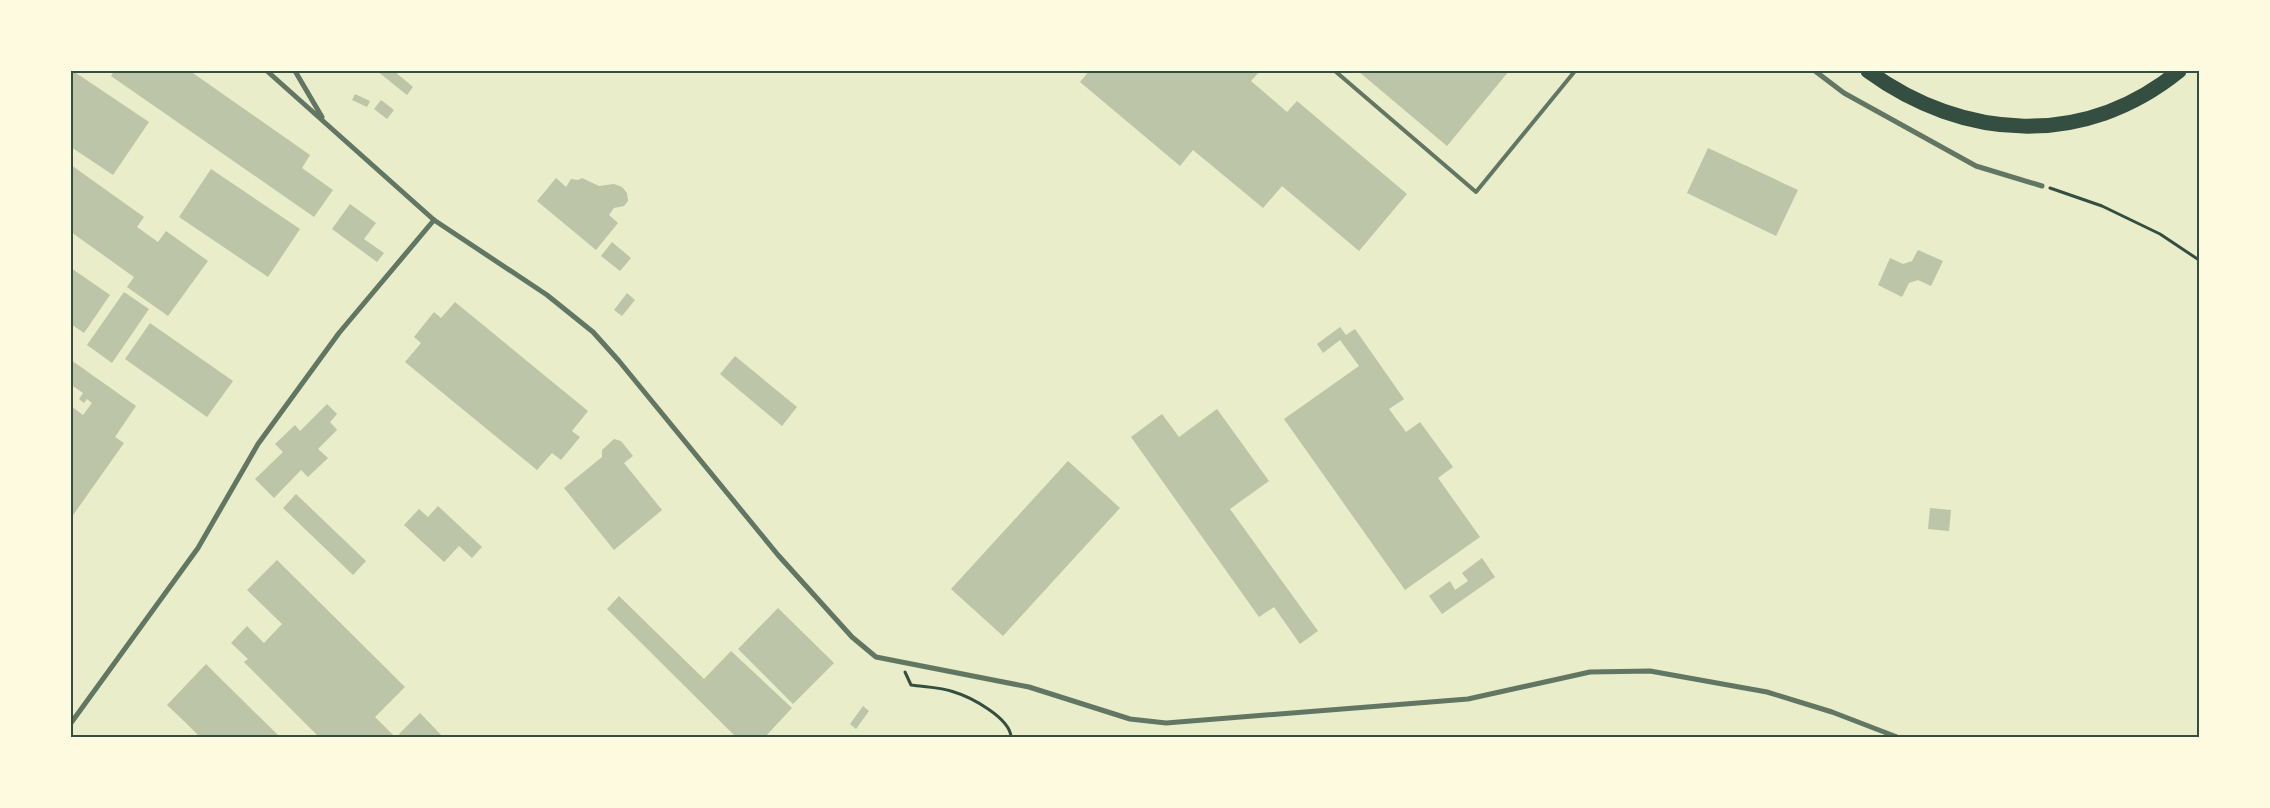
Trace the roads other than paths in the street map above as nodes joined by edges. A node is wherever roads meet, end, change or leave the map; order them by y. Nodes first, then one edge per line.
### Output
1 (267, 71) edge
2 (295, 71) edge
3 (1335, 71) edge
4 (1575, 71) edge
5 (1815, 71) edge
6 (1868, 71) edge
7 (2179, 71) edge
8 (326, 124) junction
9 (2042, 186) road end
10 (434, 220) junction
11 (71, 723) edge
12 (1897, 737) edge

1 - 8 street
2 - 8 street
3 - 4 lane
5 - 9 street
6 - 7 highway
8 - 10 street
10 - 11 street
10 - 12 street

